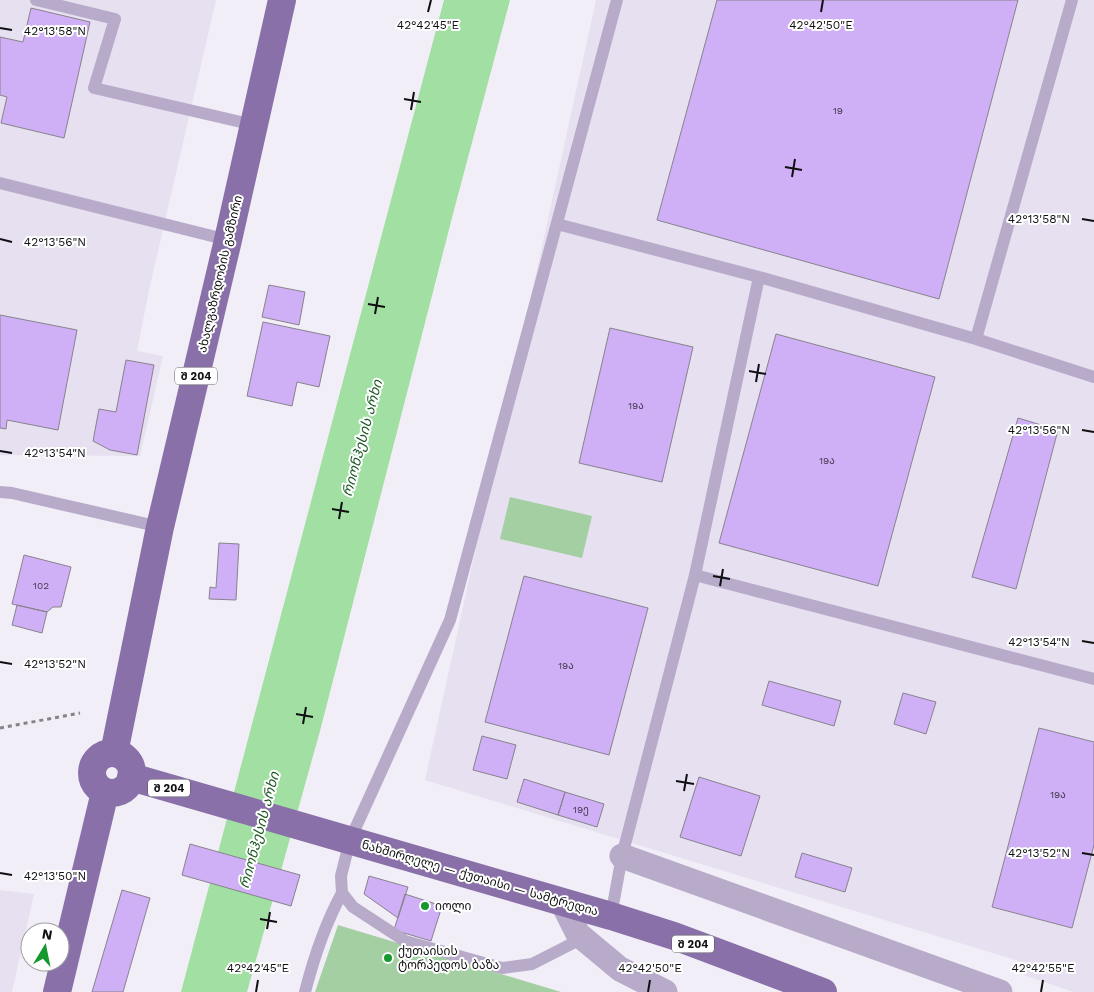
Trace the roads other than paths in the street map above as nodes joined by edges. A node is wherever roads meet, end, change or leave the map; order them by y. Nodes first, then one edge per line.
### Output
1 (36, 0) edge
2 (282, 0) edge
3 (616, 0) edge
4 (1072, 0) edge
5 (254, 125) junction
6 (0, 183) edge
7 (557, 224) junction
8 (228, 240) junction
9 (759, 277) junction
10 (976, 339) junction
11 (1094, 377) edge
12 (0, 492) edge
13 (160, 527) junction
14 (696, 575) junction
15 (1094, 679) edge
16 (114, 753) junction
17 (132, 777) junction
18 (105, 792) junction
19 (350, 840) junction
20 (622, 856) junction
21 (342, 892) junction
22 (562, 902) junction
23 (611, 916) junction
24 (583, 938) junction
25 (57, 992) edge
26 (305, 992) edge
27 (664, 992) edge
28 (823, 992) edge
29 (1000, 992) edge

1 - 5 lane
2 - 5 main road, ახალგაზრდობის გამზირი / შ 204
3 - 7 lane
4 - 10 lane
5 - 8 main road, ახალგაზრდობის გამზირი / შ 204
6 - 8 lane
7 - 9 lane
7 - 19 lane
8 - 13 main road, ახალგაზრდობის გამზირი / შ 204
9 - 10 lane
9 - 14 lane
10 - 11 lane
12 - 13 lane
13 - 16 main road, ახალგაზრდობის გამზირი / შ 204
14 - 15 lane
14 - 20 lane
16 - 17 main road
16 - 18 main road
17 - 18 main road
17 - 19 main road, ნახშირღელე — ქუთაისი — სამტრედია / შ 204
18 - 25 main road
19 - 21 lane
19 - 22 main road, ნახშირღელე — ქუთაისი — სამტრედია / შ 204
20 - 23 lane
20 - 29 street
21 - 24 lane
21 - 26 lane
22 - 23 main road, ნახშირღელე — ქუთაისი — სამტრედია / შ 204
22 - 24 street
23 - 28 main road, ნახშირღელე — ქუთაისი — სამტრედია / შ 204
24 - 27 street

